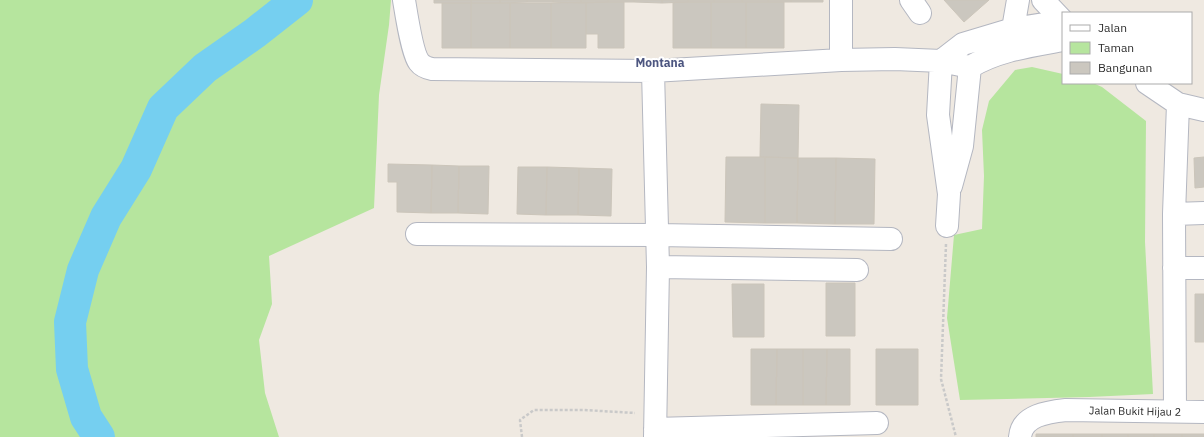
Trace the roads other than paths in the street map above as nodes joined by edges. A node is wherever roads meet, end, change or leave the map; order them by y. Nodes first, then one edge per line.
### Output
1 (404, 0) edge
2 (841, 0) edge
3 (1018, 0) edge
4 (1044, 0) edge
5 (1062, 20) edge
6 (1062, 21) edge
7 (1013, 29) junction
8 (1062, 40) edge
9 (841, 60) junction
10 (941, 60) junction
11 (970, 67) junction
12 (653, 71) junction
13 (1148, 84) edge
14 (1178, 104) junction
15 (1204, 110) edge
16 (949, 194) junction
17 (1204, 213) edge
18 (1174, 214) junction
19 (947, 226) road end
20 (417, 234) dead end
21 (657, 235) junction
22 (891, 239) dead end
23 (658, 268) junction
24 (1174, 268) junction
25 (1204, 268) edge
26 (857, 270) dead end
27 (1175, 411) junction
28 (1204, 412) edge
29 (877, 423) dead end
30 (655, 426) edge
31 (1020, 437) edge

1 - 12 street
2 - 9 street
3 - 7 street
4 - 5 street
6 - 7 street
7 - 10 street
8 - 11 street
9 - 10 street
9 - 12 street
10 - 11 street
10 - 16 street
11 - 16 street
12 - 21 street
13 - 14 street
14 - 15 street
14 - 18 street
16 - 19 street
17 - 18 street
18 - 24 street
20 - 21 street
21 - 22 street
21 - 23 street
23 - 26 street
23 - 30 street
24 - 25 street
24 - 27 street
27 - 28 street, Jalan Bukit Hijau 2
27 - 31 street, Jalan Bukit Hijau 2
29 - 30 street

